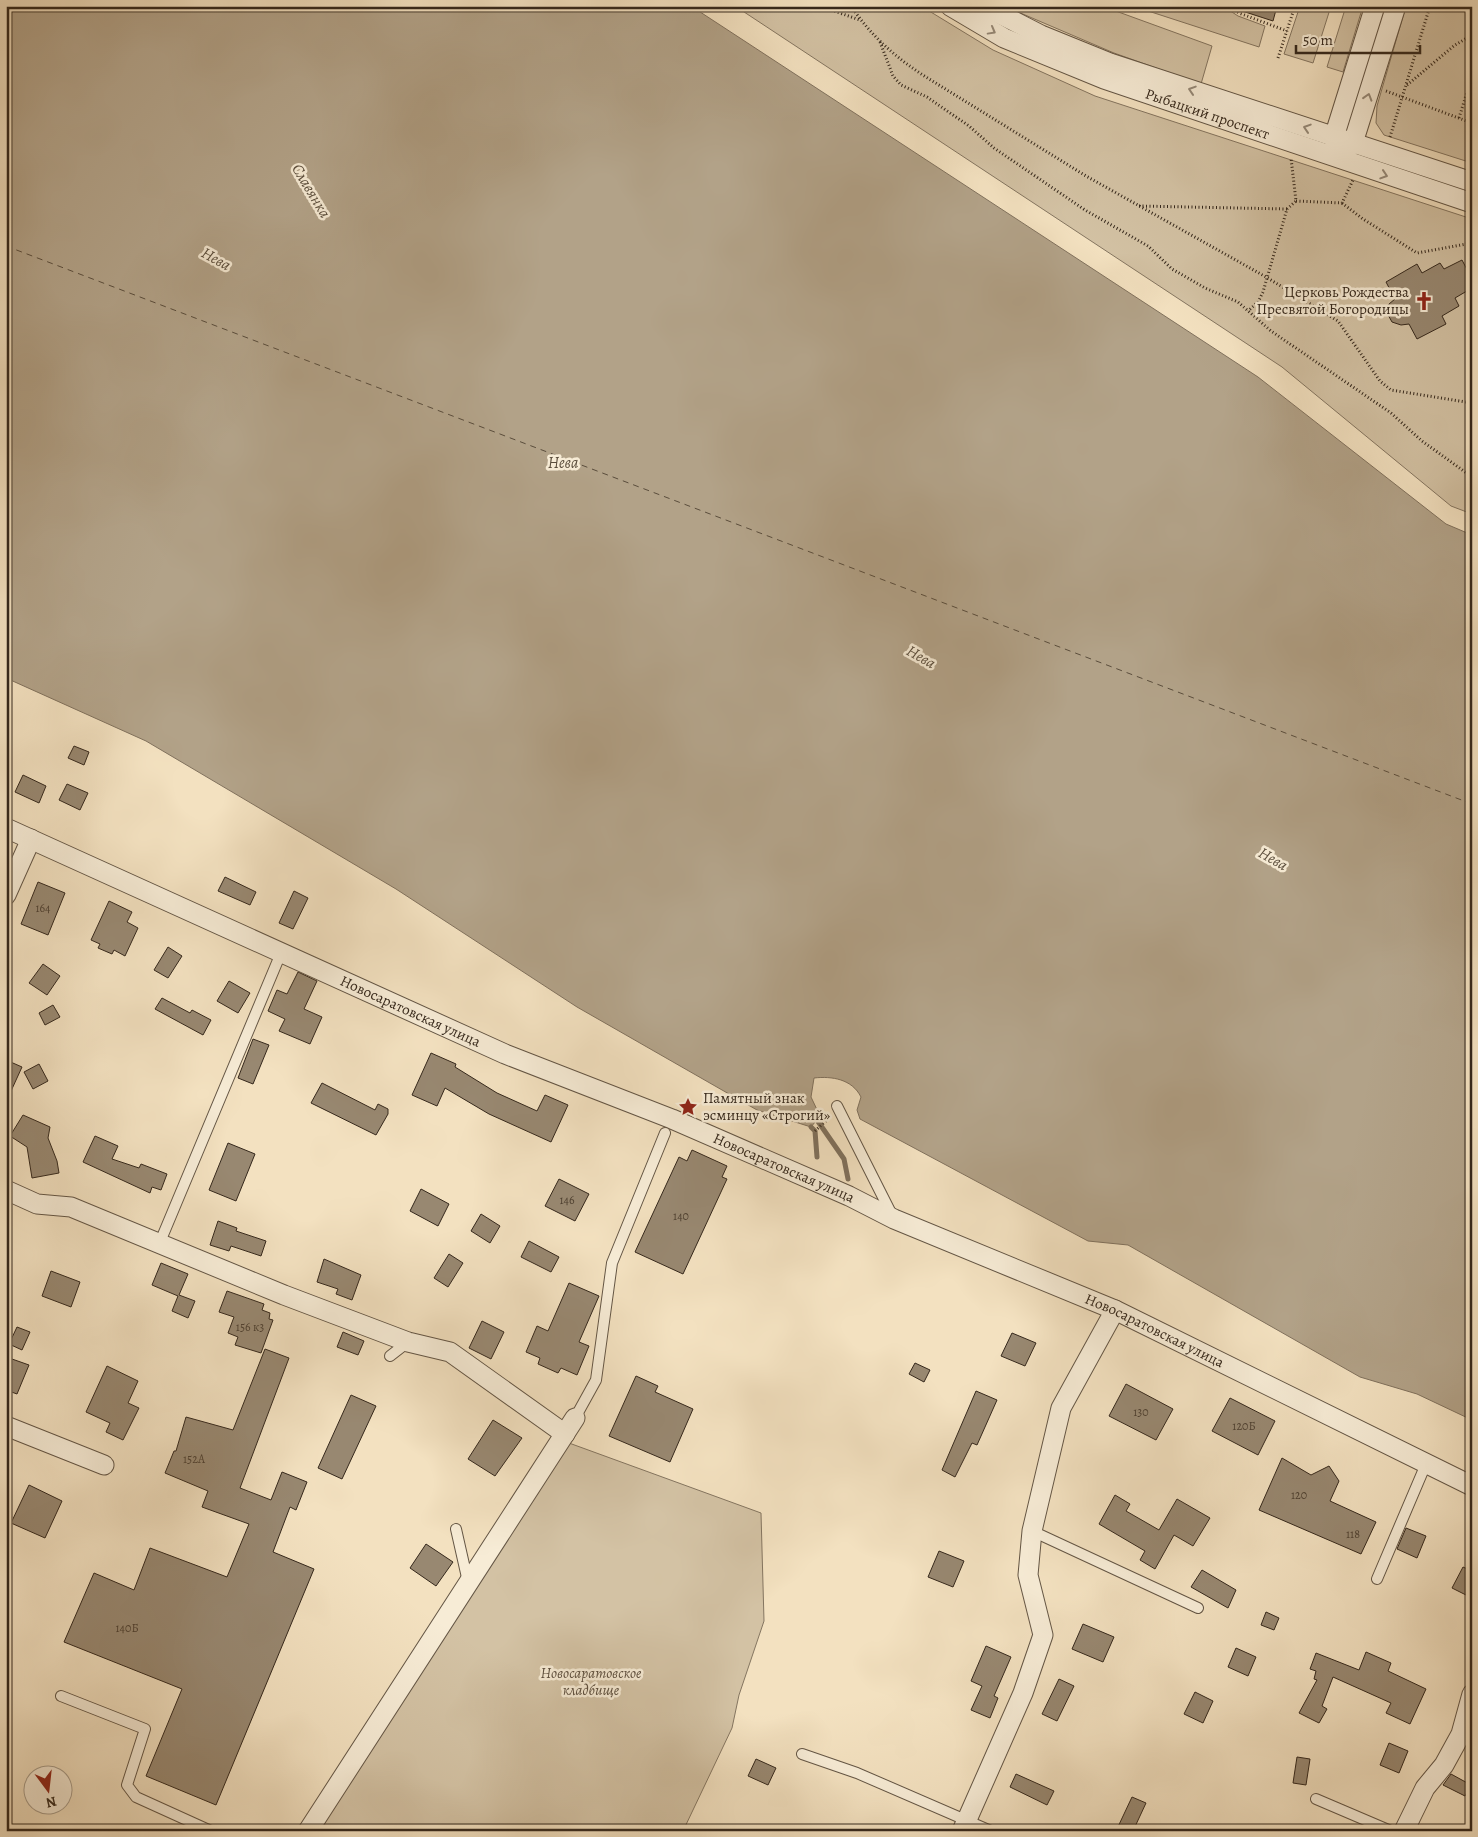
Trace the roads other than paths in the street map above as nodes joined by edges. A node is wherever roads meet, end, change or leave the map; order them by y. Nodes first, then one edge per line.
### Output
1 (950, 6) edge
2 (984, 6) edge
3 (1375, 6) edge
4 (1396, 6) edge
5 (1334, 137) junction
6 (1353, 143) junction
7 (1338, 159) junction
8 (1472, 182) edge
9 (1472, 203) edge
10 (6, 828) edge
11 (31, 839) junction
12 (6, 895) edge
13 (281, 953) junction
14 (837, 1106) dead end
15 (666, 1133) dead end
16 (6, 1190) edge
17 (894, 1218) junction
18 (160, 1242) junction
19 (1115, 1310) junction
20 (408, 1342) junction
21 (390, 1356) dead end
22 (6, 1426) edge
23 (570, 1426) junction
24 (1426, 1464) junction
25 (104, 1465) dead end
26 (1472, 1486) edge
27 (456, 1529) dead end
28 (1032, 1531) junction
29 (1377, 1579) dead end
30 (468, 1582) junction
31 (1198, 1608) dead end
32 (1472, 1694) edge
33 (61, 1696) dead end
34 (802, 1754) dead end
35 (1316, 1799) dead end
36 (965, 1825) edge
37 (211, 1831) edge
38 (308, 1831) edge
39 (991, 1831) edge
40 (1391, 1831) edge
41 (1404, 1831) edge

1 -> 7 street, Рыбацкий проспект
5 -> 2 street, Рыбацкий проспект
3 - 5 street
6 -> 4 street
5 - 6 street, Рыбацкий проспект
5 - 7 street
6 - 7 street
6 - 8 street, Рыбацкий проспект
7 -> 9 street, Рыбацкий проспект
10 - 11 street, Новосаратовская улица
11 - 12 street
11 - 13 street, Новосаратовская улица
13 - 17 street, Новосаратовская улица
13 - 18 lane
14 - 17 lane
15 - 23 lane
16 - 18 street
17 - 19 street, Новосаратовская улица
18 - 20 street
19 - 24 street, Новосаратовская улица
19 - 28 street
20 - 21 lane
20 - 23 street
22 - 25 street
23 - 30 street
24 - 26 street, Новосаратовская улица
24 - 29 lane
27 - 30 lane
28 - 31 lane
28 - 36 street
30 - 38 street
32 - 41 street
33 - 37 lane
34 - 36 lane
35 - 40 lane
36 - 39 lane

